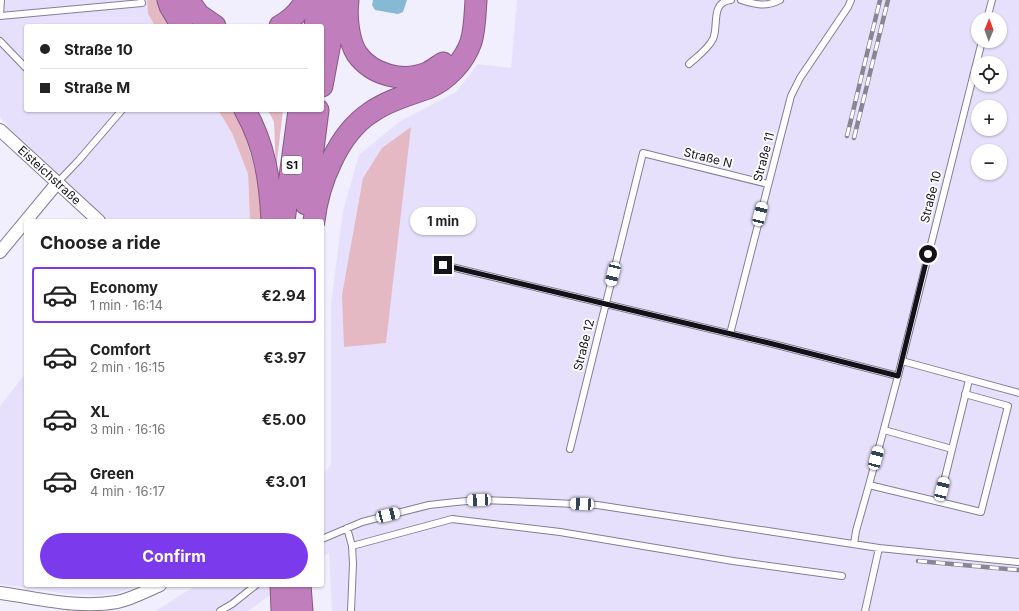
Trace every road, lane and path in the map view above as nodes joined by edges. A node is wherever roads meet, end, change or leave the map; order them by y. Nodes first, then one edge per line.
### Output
1 (1, 0) edge
2 (142, 0) edge
3 (168, 0) edge
4 (188, 0) edge
5 (306, 0) edge
6 (320, 0) edge
7 (338, 0) edge
8 (348, 0) edge
9 (463, 0) edge
10 (476, 0) edge
11 (731, 0) edge
12 (741, 0) edge
13 (780, 0) edge
14 (851, 0) edge
15 (992, 0) edge
16 (989, 12) edge
17 (0, 16) edge
18 (181, 24) edge
19 (212, 24) edge
20 (284, 24) edge
21 (315, 24) edge
22 (0, 41) edge
23 (980, 48) edge
24 (689, 64) dead end
25 (24, 66) edge
26 (324, 75) edge
27 (120, 112) edge
28 (246, 112) edge
29 (299, 112) edge
30 (318, 112) edge
31 (0, 130) edge
32 (643, 153) joint
33 (58, 182) junction
34 (768, 184) junction
35 (27, 219) edge
36 (97, 219) edge
37 (272, 219) edge
38 (284, 219) edge
39 (304, 219) edge
40 (314, 219) edge
41 (24, 223) edge
42 (0, 252) edge
43 (443, 265) dead end
44 (606, 304) junction
45 (730, 334) junction
46 (902, 361) junction
47 (898, 376) junction
48 (969, 380) junction
49 (1019, 393) edge
50 (965, 394) junction
51 (884, 430) junction
52 (952, 449) junction
53 (570, 450) dead end
54 (869, 485) junction
55 (939, 502) junction
56 (347, 528) junction
57 (324, 539) edge
58 (854, 544) junction
59 (352, 546) junction
60 (879, 548) junction
61 (1019, 562) edge
62 (842, 576) dead end
63 (156, 587) edge
64 (245, 587) edge
65 (253, 587) edge
66 (248, 591) junction
67 (0, 593) edge
68 (289, 595) edge
69 (220, 611) edge
70 (302, 611) edge
71 (351, 611) edge
72 (865, 611) edge

1 - 17 lane
2 - 17 lane
3 - 18 highway
4 - 19 highway
5 - 20 highway
6 - 21 highway
7 - 26 highway
8 - 9 highway
10 - 40 highway
11 - 24 lane
12 - 13 lane
14 - 34 lane, Straße 11
15 - 16 lane
22 - 25 lane
23 - 46 lane, Straße 10
27 - 33 lane
28 - 37 highway
29 - 38 highway, S1
30 - 39 highway, S1
31 - 33 street, Eisteichstraße
32 - 34 lane, Straße N
32 - 44 lane, Straße 12
33 - 35 street
33 - 36 street, Eisteichstraße
34 - 45 lane, Straße 11
41 - 42 street
43 - 44 lane
44 - 45 lane
44 - 53 lane, Straße 12
45 - 47 lane
46 - 47 lane, Straße 10
46 - 48 lane
47 - 51 lane, Straße 10
48 - 49 lane
48 - 50 lane
50 - 52 lane
50 - 55 lane
51 - 52 lane
51 - 54 lane, Straße 10
52 - 55 lane
54 - 55 lane
54 - 58 lane, Straße 10
56 - 57 lane
56 - 58 lane
56 - 59 lane
58 - 60 lane
59 - 62 lane
59 - 71 lane
60 - 61 lane
60 - 72 lane
63 - 67 street
64 - 66 lane
65 - 66 lane
66 - 69 lane
68 - 70 highway

